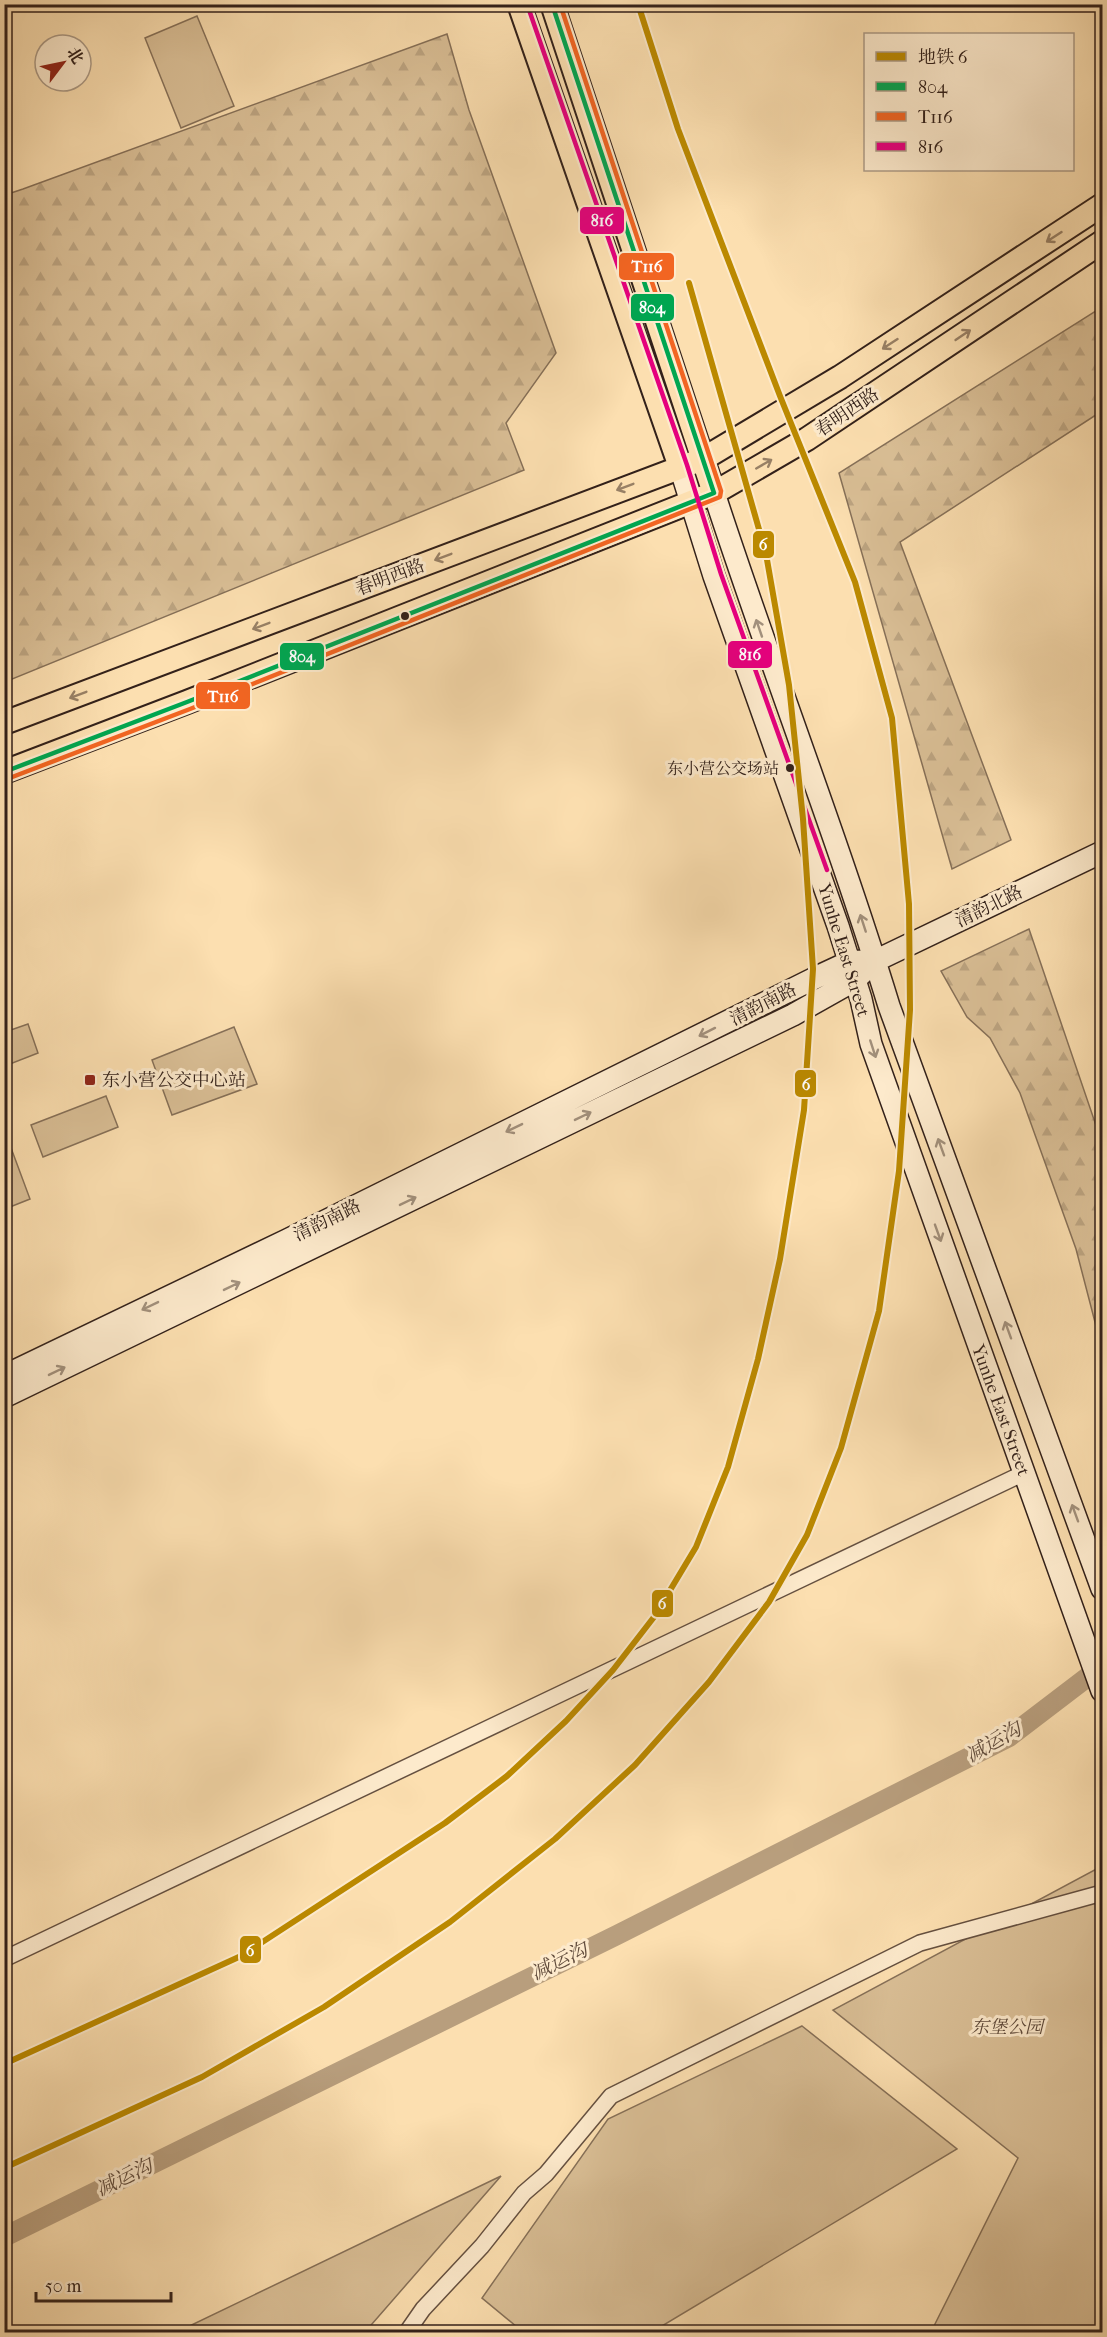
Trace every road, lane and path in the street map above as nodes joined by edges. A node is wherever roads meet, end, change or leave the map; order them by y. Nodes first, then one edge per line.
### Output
1 (519, 4) edge
2 (552, 4) edge
3 (1102, 205) edge
4 (1102, 242) edge
5 (703, 459) junction
6 (680, 467) junction
7 (714, 493) junction
8 (692, 504) junction
9 (4, 723) edge
10 (4, 772) edge
11 (1102, 852) edge
12 (875, 961) junction
13 (852, 971) junction
14 (4, 1376) edge
15 (4, 1397) edge
16 (1024, 1473) junction
17 (1102, 1589) edge
18 (1102, 1691) edge
19 (1102, 1893) edge
20 (4, 1959) edge
21 (407, 2332) edge

1 - 6 main road, Yunhe East Street
2 - 5 main road, Yunhe East Street
3 -> 5 main road, 春明西路
7 -> 4 main road, 春明西路
5 - 6 main road, 春明西路
5 - 7 main road, Yunhe East Street
6 - 8 main road, Yunhe East Street
6 -> 9 main road, 春明西路
7 - 8 main road, 春明西路
12 -> 7 main road, Yunhe East Street
8 - 10 main road, 春明西路
8 - 13 main road, Yunhe East Street
11 - 12 main road, 清韵北路
12 - 13 main road, 清韵南路
17 -> 12 main road, Yunhe East Street
13 -> 14 main road, 清韵南路
15 -> 13 main road, 清韵南路
13 -> 16 main road, Yunhe East Street
16 - 18 main road, Yunhe East Street
16 - 20 street
19 - 21 street

